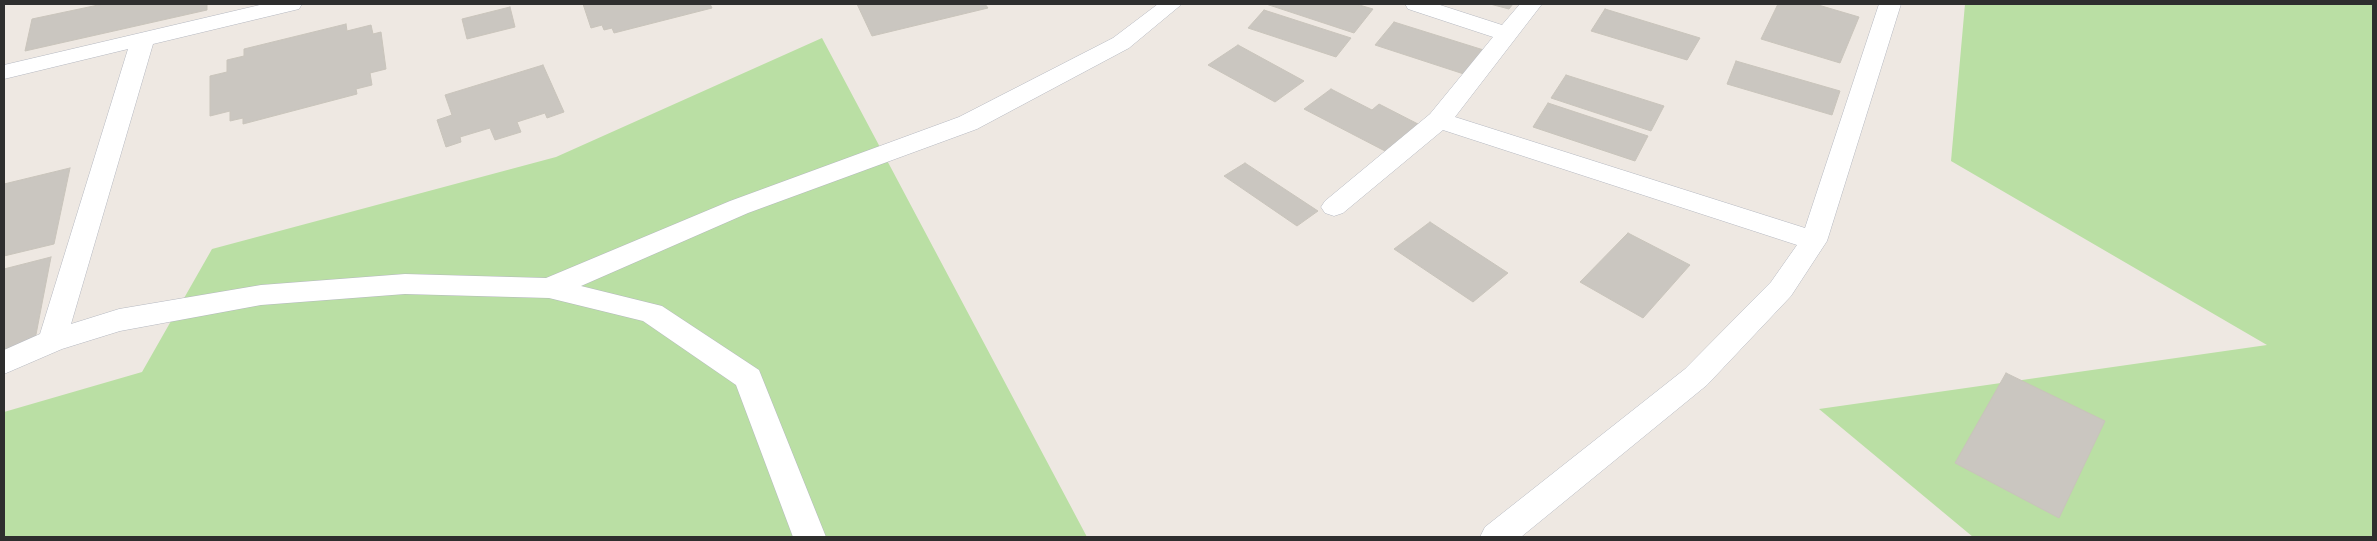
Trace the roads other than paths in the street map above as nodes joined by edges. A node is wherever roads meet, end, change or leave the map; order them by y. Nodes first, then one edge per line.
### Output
1 (291, 4) edge
2 (1171, 4) edge
3 (1416, 4) edge
4 (1531, 4) edge
5 (1890, 4) edge
6 (1507, 34) junction
7 (143, 39) junction
8 (4, 72) edge
9 (1439, 120) junction
10 (1334, 207) dead end
11 (1814, 240) junction
12 (550, 288) junction
13 (52, 341) junction
14 (4, 363) edge
15 (809, 537) edge
16 (1497, 537) edge

1 - 7 street
2 - 12 street
3 - 6 street
4 - 6 street
5 - 11 street
6 - 9 street
7 - 8 street
7 - 13 street
9 - 10 street
9 - 11 street
11 - 16 street
12 - 13 street
12 - 15 street
13 - 14 street

